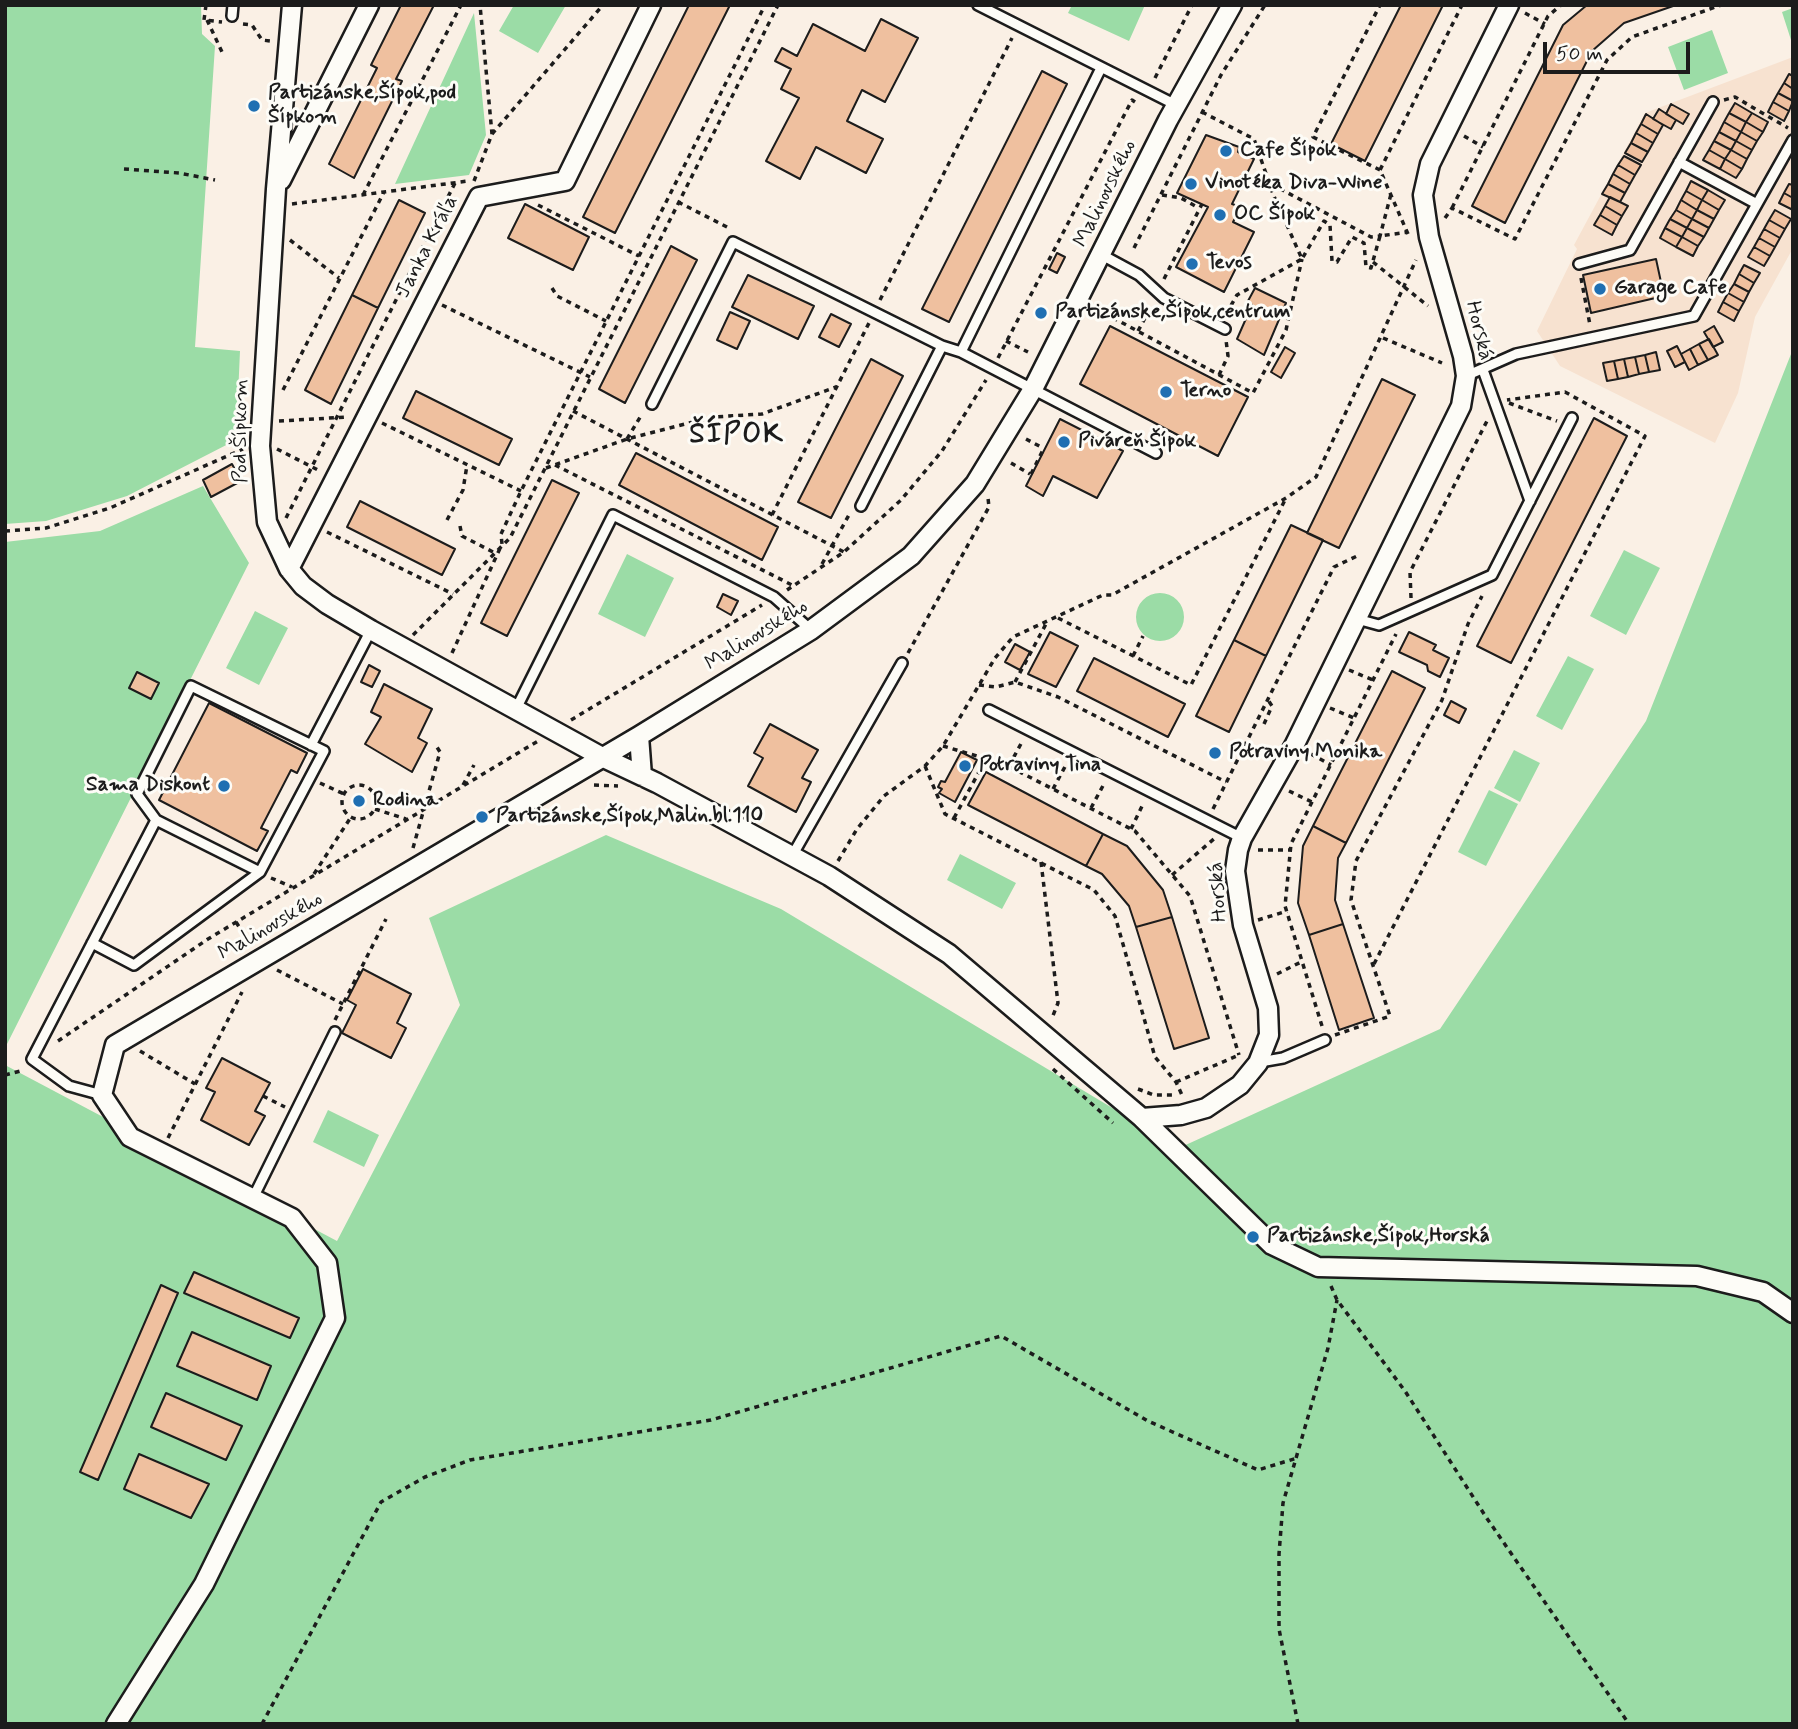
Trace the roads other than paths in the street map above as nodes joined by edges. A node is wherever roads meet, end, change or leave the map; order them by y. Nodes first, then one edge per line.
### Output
1 (233, 5) edge
2 (292, 5) edge
3 (369, 5) edge
4 (651, 5) edge
5 (978, 5) edge
6 (1232, 5) edge
7 (1509, 5) edge
8 (232, 16) dead end
9 (1101, 68) junction
10 (1713, 102) road end
11 (1176, 105) junction
12 (1793, 139) edge
13 (1679, 162) junction
14 (276, 189) junction
15 (1757, 204) junction
16 (1101, 255) junction
17 (1578, 264) road end
18 (1222, 328) road end
19 (942, 346) junction
20 (961, 352) junction
21 (1475, 373) junction
22 (1032, 389) junction
23 (652, 404) dead end
24 (1572, 418) dead end
25 (1156, 453) dead end
26 (1530, 501) junction
27 (861, 506) road end
28 (289, 569) junction
29 (1357, 618) junction
30 (371, 630) junction
31 (811, 630) junction
32 (902, 663) road end
33 (516, 709) junction
34 (989, 710) dead end
35 (639, 736) junction
36 (311, 745) junction
37 (602, 757) junction
38 (642, 776) junction
39 (156, 820) junction
40 (1242, 838) junction
41 (792, 856) junction
42 (260, 872) junction
43 (92, 943) junction
44 (335, 1032) road end
45 (1325, 1040) road end
46 (1250, 1062) junction
47 (102, 1095) junction
48 (1142, 1118) junction
49 (253, 1198) junction
50 (1793, 1313) edge
51 (117, 1724) edge

1 - 8 lane
2 - 14 street, Pod Šípkom
3 - 14 street
4 - 28 street, Janka Kráľa
5 - 9 lane
6 - 11 street, Malinovského
7 - 21 street, Horská
9 - 11 lane
9 - 20 lane
10 - 13 lane
11 - 16 street, Malinovského
12 - 15 lane
13 - 15 lane
13 - 17 lane
14 - 28 street, Pod Šípkom
15 - 21 lane
16 - 18 lane
16 - 22 street, Malinovského
19 - 20 lane
19 - 23 lane
19 - 27 lane
20 - 22 lane
21 - 26 lane
21 - 29 street, Horská
22 - 25 lane
22 - 31 street, Malinovského
24 - 26 lane
26 - 29 lane
28 - 30 street, Pod Šípkom
29 - 40 street, Horská
30 - 33 street, Pod Šípkom
30 - 36 lane
31 - 33 lane
31 - 35 street, Malinovského
32 - 41 lane
33 - 37 street, Pod Šípkom
34 - 40 lane
35 - 37 street, Malinovského
35 - 38 street
36 - 39 lane
36 - 42 lane
37 - 38 street
37 - 47 street, Malinovského
38 - 41 street
39 - 42 lane
39 - 43 lane
40 - 46 street, Horská
41 - 48 street
42 - 43 lane
43 - 47 lane
44 - 49 lane
45 - 46 lane
46 - 48 street, Horská
47 - 49 street
48 - 50 street
49 - 51 street

